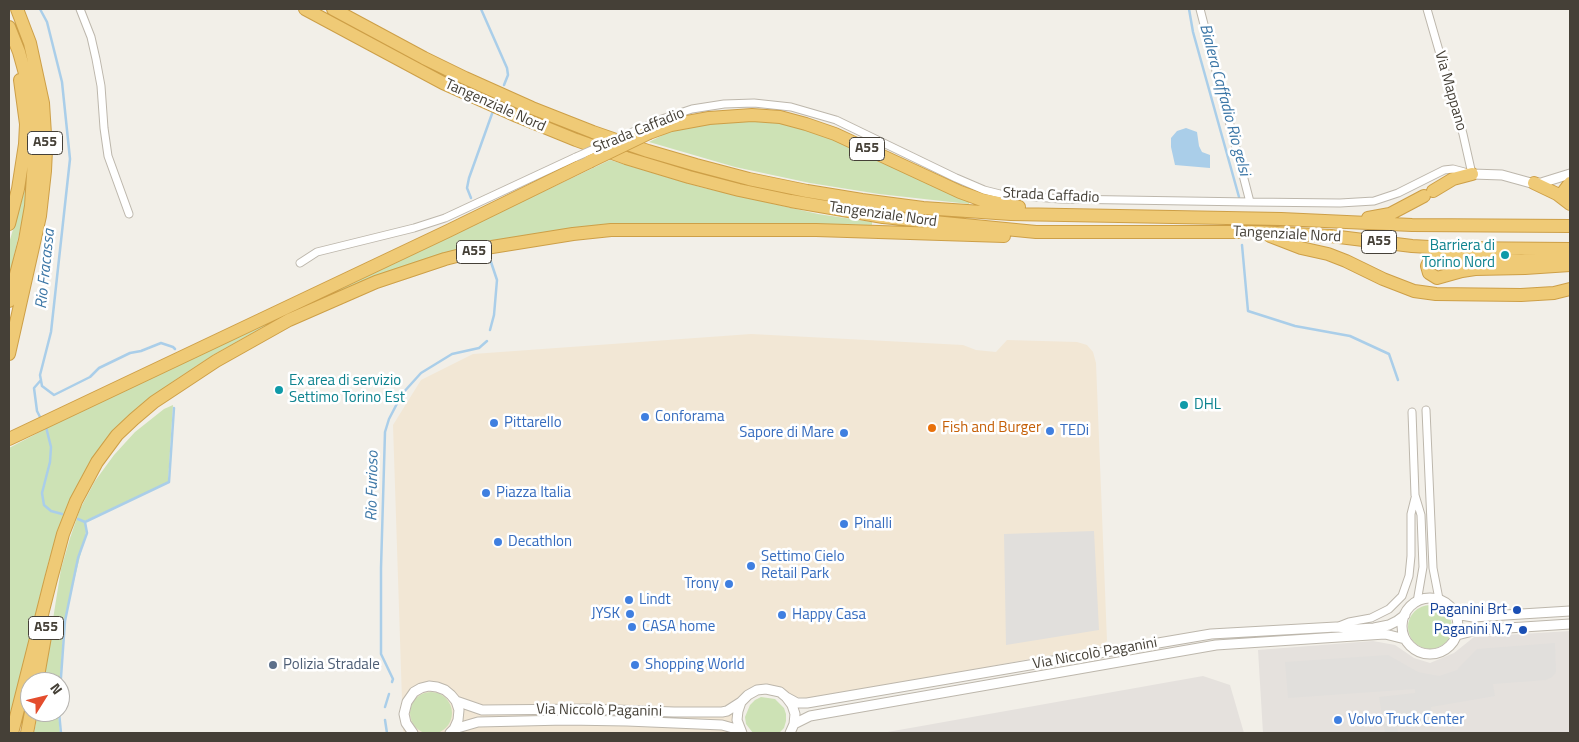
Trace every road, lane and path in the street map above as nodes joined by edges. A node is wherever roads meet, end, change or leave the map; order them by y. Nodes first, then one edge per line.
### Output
1 (17, 9) edge
2 (80, 9) edge
3 (306, 9) edge
4 (333, 9) edge
5 (1200, 9) edge
6 (1427, 9) edge
7 (9, 27) edge
8 (19, 52) junction
9 (643, 131) junction
10 (1472, 174) junction
11 (1570, 174) edge
12 (1534, 183) junction
13 (1570, 183) edge
14 (1250, 202) junction
15 (1568, 203) edge
16 (129, 214) dead end
17 (1080, 216) junction
18 (1281, 219) junction
19 (9, 224) edge
20 (1570, 226) edge
21 (1036, 232) junction
22 (1259, 232) junction
23 (1375, 241) junction
24 (1570, 248) edge
25 (1570, 255) edge
26 (1432, 259) junction
27 (300, 263) dead end
28 (1570, 265) edge
29 (1570, 288) edge
30 (9, 302) edge
31 (9, 354) edge
32 (1426, 410) dead end
33 (1412, 412) dead end
34 (9, 439) edge
35 (1415, 495) junction
36 (51, 579) junction
37 (1439, 600) junction
38 (1417, 602) junction
39 (1570, 611) edge
40 (1456, 614) junction
41 (1404, 615) junction
42 (1570, 624) edge
43 (1336, 628) junction
44 (1457, 635) junction
45 (1405, 639) junction
46 (39, 672) edge
47 (786, 696) junction
48 (456, 701) junction
49 (742, 702) junction
50 (794, 724) junction
51 (452, 731) edge
52 (741, 731) edge
53 (12, 733) edge
54 (413, 733) edge
55 (790, 733) edge

1 - 31 highway, A55
2 - 16 street
3 - 21 highway, Tangenziale Nord / A55
4 - 17 highway, Tangenziale Nord / A55
5 - 14 street
6 - 10 street, Via Mappano
7 - 8 highway, A55
8 - 19 highway
8 - 30 highway, A55
9 - 14 street, Strada Caffadio
9 - 17 highway, A55
9 - 27 street, Strada Caffadio, bridge
9 - 34 highway, A55, bridge
10 - 12 street, Strada Caffadio
10 - 14 street, Strada Caffadio
10 - 18 highway
11 - 12 street, Strada Caffadio
12 - 15 highway
13 - 15 highway
17 - 18 highway, Tangenziale Nord / A55
18 - 20 highway, Tangenziale Nord / A55
21 - 22 highway, Tangenziale Nord / A55
21 - 36 highway, A55
22 - 23 highway, Tangenziale Nord / A55
22 - 29 highway
23 - 24 highway, Tangenziale Nord / A55
23 - 26 highway
25 - 26 highway
26 - 28 highway
32 - 37 street
33 - 35 street
35 - 38 street
35 - 43 street
36 - 46 highway, A55
36 - 53 highway
37 - 38 street
37 - 40 street
38 - 41 street
39 - 40 street
40 - 44 street
41 - 43 street, Via Niccolò Paganini
41 - 45 street
42 - 44 street
43 - 47 street, Via Niccolò Paganini
44 - 45 street
45 - 50 street, Via Niccolò Paganini
47 - 49 street, Via Niccolò Paganini
47 - 50 street
48 - 49 street, Via Niccolò Paganini
48 - 51 street
48 - 54 street, Via Niccolò Paganini
49 - 52 street
50 - 55 street
51 - 52 street, Via Niccolò Paganini

